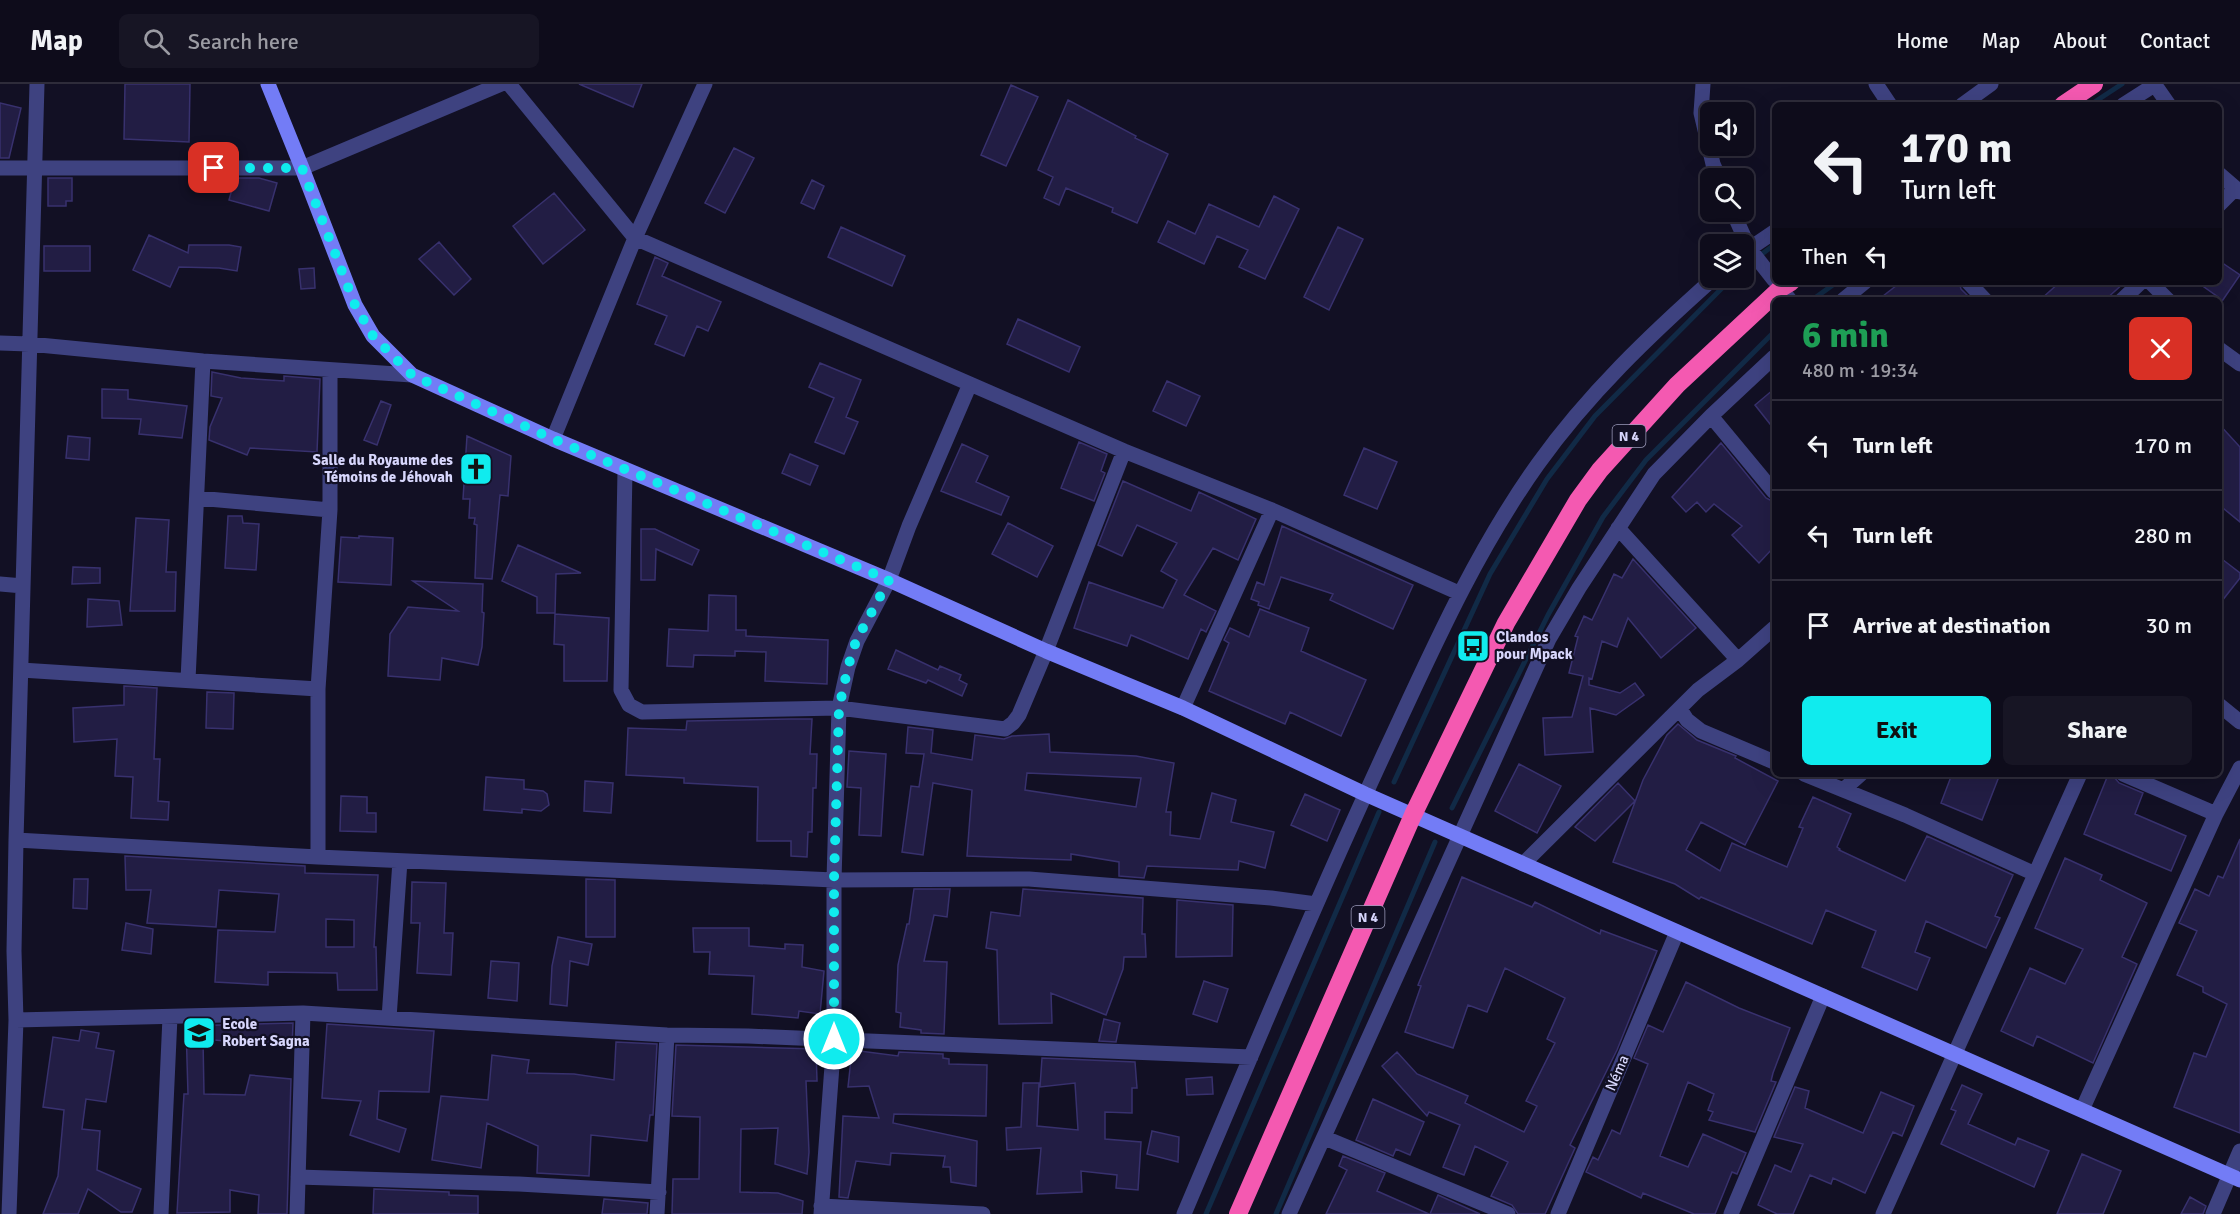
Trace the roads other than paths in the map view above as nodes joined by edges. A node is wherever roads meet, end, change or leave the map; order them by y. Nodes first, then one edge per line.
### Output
1 (37, 84) edge
2 (267, 84) edge
3 (501, 84) edge
4 (508, 84) edge
5 (705, 84) edge
6 (1703, 84) edge
7 (1876, 84) edge
8 (1991, 84) edge
9 (2094, 84) edge
10 (2156, 84) edge
11 (1888, 102) edge
12 (1966, 102) edge
13 (2067, 102) edge
14 (2128, 102) edge
15 (2167, 102) edge
16 (0, 168) edge
17 (36, 168) junction
18 (302, 168) junction
19 (1715, 168) edge
20 (2222, 176) edge
21 (2238, 190) edge
22 (2222, 203) edge
23 (1772, 233) edge
24 (635, 238) junction
25 (1754, 246) edge
26 (1754, 259) edge
27 (1772, 277) edge
28 (1861, 285) edge
29 (1971, 285) edge
30 (2138, 285) edge
31 (2153, 285) edge
32 (1782, 287) edge
33 (1703, 288) edge
34 (1847, 297) edge
35 (1982, 297) edge
36 (2125, 297) edge
37 (2165, 297) edge
38 (0, 343) edge
39 (29, 344) junction
40 (2222, 351) edge
41 (1772, 359) edge
42 (203, 361) junction
43 (2240, 364) edge
44 (330, 371) junction
45 (412, 375) junction
46 (970, 384) junction
47 (1711, 416) junction
48 (553, 439) junction
49 (1124, 451) junction
50 (625, 470) junction
51 (1772, 490) edge
52 (197, 498) junction
53 (330, 510) junction
54 (1272, 510) junction
55 (1618, 528) junction
56 (889, 580) junction
57 (0, 584) edge
58 (23, 586) junction
59 (1459, 593) junction
60 (1772, 630) edge
61 (1046, 651) junction
62 (1738, 660) junction
63 (21, 670) junction
64 (188, 680) junction
65 (318, 689) junction
66 (2222, 707) edge
67 (839, 708) junction
68 (1183, 708) junction
69 (1680, 709) junction
70 (2240, 722) edge
71 (1772, 761) edge
72 (2240, 768) edge
73 (1811, 777) edge
74 (1858, 777) edge
75 (2079, 777) edge
76 (2130, 777) edge
77 (1843, 790) junction
78 (1365, 794) junction
79 (2216, 814) junction
80 (1413, 815) junction
81 (1461, 836) junction
82 (16, 840) junction
83 (318, 857) junction
84 (400, 861) junction
85 (1523, 864) junction
86 (2035, 874) junction
87 (834, 880) junction
88 (1316, 904) junction
89 (1677, 932) junction
90 (7, 950) edge
91 (1823, 996) junction
92 (303, 1013) junction
93 (170, 1017) junction
94 (389, 1018) junction
95 (16, 1020) junction
96 (667, 1035) junction
97 (834, 1039) junction
98 (1956, 1055) junction
99 (1251, 1057) junction
100 (2082, 1110) junction
101 (1325, 1138) junction
102 (2240, 1151) edge
103 (298, 1177) junction
104 (2235, 1178) edge
105 (658, 1192) junction
106 (821, 1210) edge
107 (9, 1214) edge
108 (161, 1214) edge
109 (297, 1214) edge
110 (657, 1214) edge
111 (982, 1214) edge
112 (1184, 1214) edge
113 (1238, 1214) edge
114 (1289, 1214) edge
115 (1508, 1214) edge
116 (1558, 1214) edge
117 (1731, 1214) edge
118 (1883, 1214) edge
119 (2213, 1214) edge

1 - 17 street
2 - 18 main road
3 - 18 street
4 - 24 street
5 - 24 street
6 - 19 street
7 - 11 street
8 - 12 street
9 - 13 highway
10 - 14 street
10 - 15 street
16 - 17 street
17 - 18 street
17 - 39 street
18 - 45 main road
20 - 21 street
21 - 22 street
23 - 25 street
24 - 46 street
24 - 48 street
26 - 27 street
28 - 34 street
29 - 35 street
30 - 36 street
31 - 37 street
32 - 80 highway, N 4
33 - 59 street
38 - 39 street
39 - 42 street
39 - 58 street
40 - 43 street
41 - 47 street
42 - 44 street
42 - 52 street
44 - 45 street
44 - 53 street
45 - 48 main road
46 - 49 street
46 - 56 street
47 - 51 street
47 - 55 street
48 - 50 main road
49 - 54 street
49 - 61 street
50 - 56 main road
50 - 67 street
52 - 53 street
52 - 64 street
53 - 65 street
54 - 59 street
54 - 68 street
55 - 62 street
55 - 81 street
56 - 61 main road
56 - 67 street
57 - 58 street
58 - 63 street
59 - 78 street
60 - 62 street
61 - 67 street
61 - 68 main road
62 - 69 street
63 - 64 street
63 - 82 street
64 - 65 street
65 - 83 street
66 - 70 street
67 - 87 street
68 - 78 main road
69 - 71 street
69 - 85 street
72 - 79 street
73 - 77 street
74 - 77 street
75 - 86 street
76 - 79 street
77 - 86 street
78 - 80 main road
78 - 88 street
79 - 100 street
80 - 81 main road
80 - 113 highway, N 4
81 - 85 main road
81 - 101 street
82 - 83 street
82 - 90 street
83 - 84 street
84 - 87 street
84 - 94 street
85 - 89 main road
86 - 98 street
87 - 88 street
87 - 97 street
88 - 99 street
89 - 91 main road
89 - 116 street, Néma
90 - 95 street
91 - 98 main road
91 - 117 street
92 - 93 street
92 - 94 street
92 - 103 street
93 - 95 street
93 - 108 street
94 - 96 street
95 - 107 street
96 - 97 street
96 - 105 street
97 - 99 street
97 - 106 street
98 - 100 main road
98 - 118 street
99 - 112 street
100 - 104 main road
101 - 114 street
101 - 115 street
102 - 104 street
103 - 105 street
103 - 109 street
104 - 119 street
105 - 110 street
106 - 111 street

